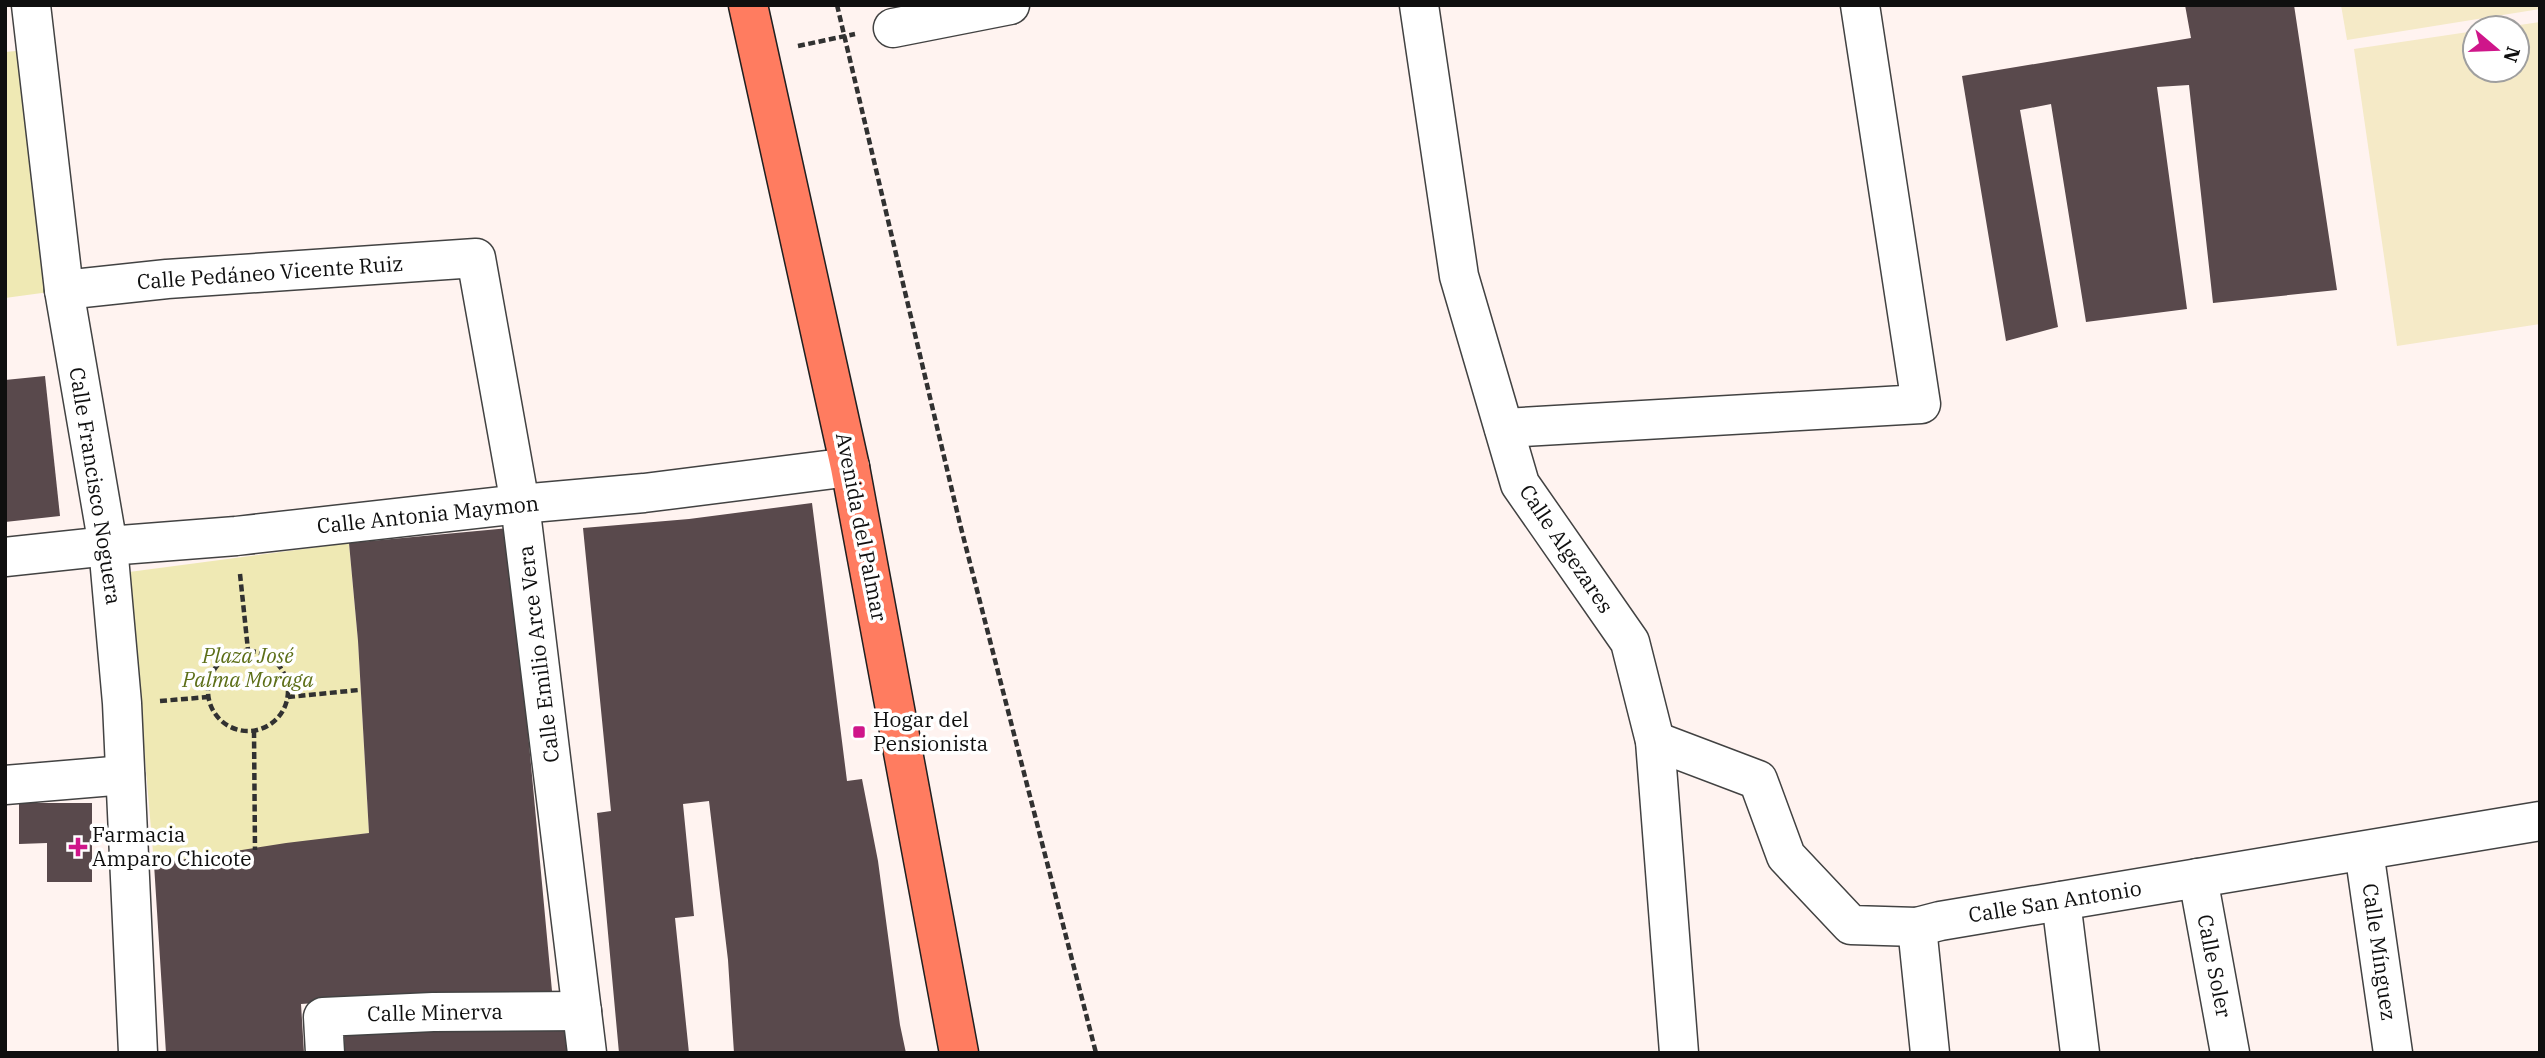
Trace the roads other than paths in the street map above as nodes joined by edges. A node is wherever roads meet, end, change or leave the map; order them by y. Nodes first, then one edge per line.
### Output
1 (31, 5) edge
2 (748, 5) edge
3 (1010, 5) edge
4 (1419, 5) edge
5 (1860, 5) edge
6 (893, 28) road end
7 (21, 49) edge
8 (476, 258) joint
9 (64, 290) junction
10 (1504, 428) junction
11 (850, 467) junction
12 (520, 504) junction
13 (108, 546) junction
14 (5, 557) edge
15 (1656, 741) junction
16 (125, 775) junction
17 (5, 785) edge
18 (2540, 821) edge
19 (2364, 851) junction
20 (2198, 878) junction
21 (2061, 901) junction
22 (1917, 927) junction
23 (582, 1011) junction
24 (138, 1053) edge
25 (325, 1053) edge
26 (587, 1053) edge
27 (959, 1053) edge
28 (1679, 1053) edge
29 (1930, 1053) edge
30 (2080, 1053) edge
31 (2231, 1053) edge
32 (2393, 1053) edge

1 - 7 street, Calle Francisco Noguera
2 - 11 main road, Avenida del Palmar
3 - 6 street
4 - 10 street, Calle Algezares
5 - 10 street
7 - 9 street, Calle Francisco Noguera
8 - 9 street, Calle Pedáneo Vicente Ruiz
8 - 12 street, Calle Emilio Arce Vera
9 - 13 street, Calle Francisco Noguera
10 - 15 street, Calle Algezares
11 - 12 street, Calle Antonia Maymon
11 - 27 main road, Avenida del Palmar
12 - 13 street, Calle Antonia Maymon
12 - 23 street, Calle Emilio Arce Vera
13 - 14 street, Calle Antonia Maymon
13 - 16 street, Calle Francisco Noguera
15 - 22 street, Calle San Antonio
15 - 28 street, Calle Algezares
16 - 17 street
16 - 24 street, Calle Francisco Noguera
18 - 19 street, Calle San Antonio
19 - 20 street, Calle San Antonio
19 - 32 street, Calle Mínguez
20 - 21 street, Calle San Antonio
20 - 31 street, Calle Soler
21 - 22 street, Calle San Antonio
21 - 30 street
22 - 29 street
23 - 25 street, Calle Minerva
23 - 26 street, Calle Emilio Arce Vera

